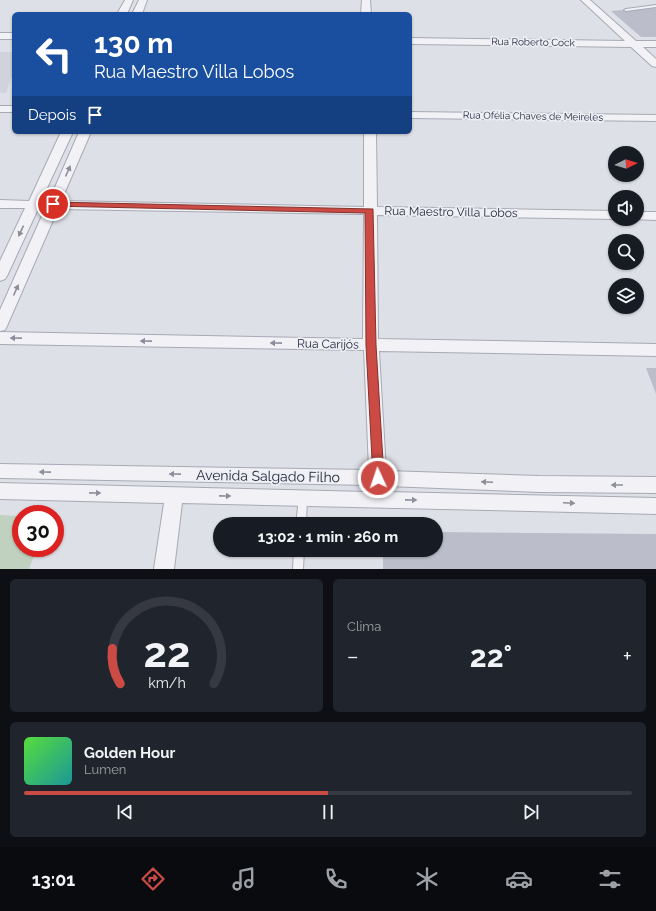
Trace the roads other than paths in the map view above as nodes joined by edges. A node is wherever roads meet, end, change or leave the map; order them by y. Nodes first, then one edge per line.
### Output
1 (129, 0) edge
2 (143, 0) edge
3 (366, 0) edge
4 (585, 0) edge
5 (656, 6) edge
6 (626, 10) dead end
7 (123, 12) edge
8 (138, 12) edge
9 (366, 12) edge
10 (0, 36) edge
11 (12, 36) edge
12 (412, 41) edge
13 (633, 44) junction
14 (656, 44) edge
15 (656, 64) edge
16 (0, 109) edge
17 (12, 109) edge
18 (412, 115) edge
19 (656, 118) edge
20 (66, 134) edge
21 (84, 134) edge
22 (370, 134) edge
23 (0, 204) edge
24 (53, 204) junction
25 (33, 205) junction
26 (370, 211) junction
27 (608, 215) edge
28 (644, 216) edge
29 (656, 216) edge
30 (0, 276) edge
31 (0, 326) edge
32 (0, 338) edge
33 (371, 345) junction
34 (656, 350) edge
35 (0, 471) edge
36 (378, 478) junction
37 (538, 484) junction
38 (656, 485) edge
39 (0, 491) edge
40 (174, 495) junction
41 (303, 497) junction
42 (379, 499) junction
43 (542, 503) junction
44 (656, 506) edge
45 (302, 517) edge
46 (299, 557) edge
47 (164, 569) edge
48 (298, 569) edge

1 - 7 street
2 - 8 street
3 - 9 street
4 - 13 street
5 - 6 lane
10 - 11 street
12 - 13 street, Rua Roberto Cock
13 - 14 street, Rua Roberto Cock
13 - 15 street
16 - 17 street
18 - 19 street, Rua Ofélia Chaves de Meireles
20 - 25 street
24 -> 21 street
22 - 26 street
23 - 25 street, Rua Maestro Villa Lobos
24 - 25 street, Rua Maestro Villa Lobos
24 - 26 street, Rua Maestro Villa Lobos
31 -> 24 street
25 -> 30 street
26 - 27 street, Rua Maestro Villa Lobos
26 - 33 street
28 - 29 street
33 -> 32 street, Rua Carijós
33 - 34 street, Rua Carijós
33 - 36 street
36 -> 35 street, Avenida Salgado Filho
37 -> 36 street, Avenida Salgado Filho
36 - 42 street
38 -> 37 street, Avenida Salgado Filho
37 - 43 street
39 -> 40 street, Avenida Salgado Filho
40 -> 41 street, Avenida Salgado Filho
40 - 47 street
41 - 42 street, Avenida Salgado Filho
41 - 45 lane
42 -> 43 street, Avenida Salgado Filho
43 -> 44 street, Avenida Salgado Filho
46 - 48 lane

